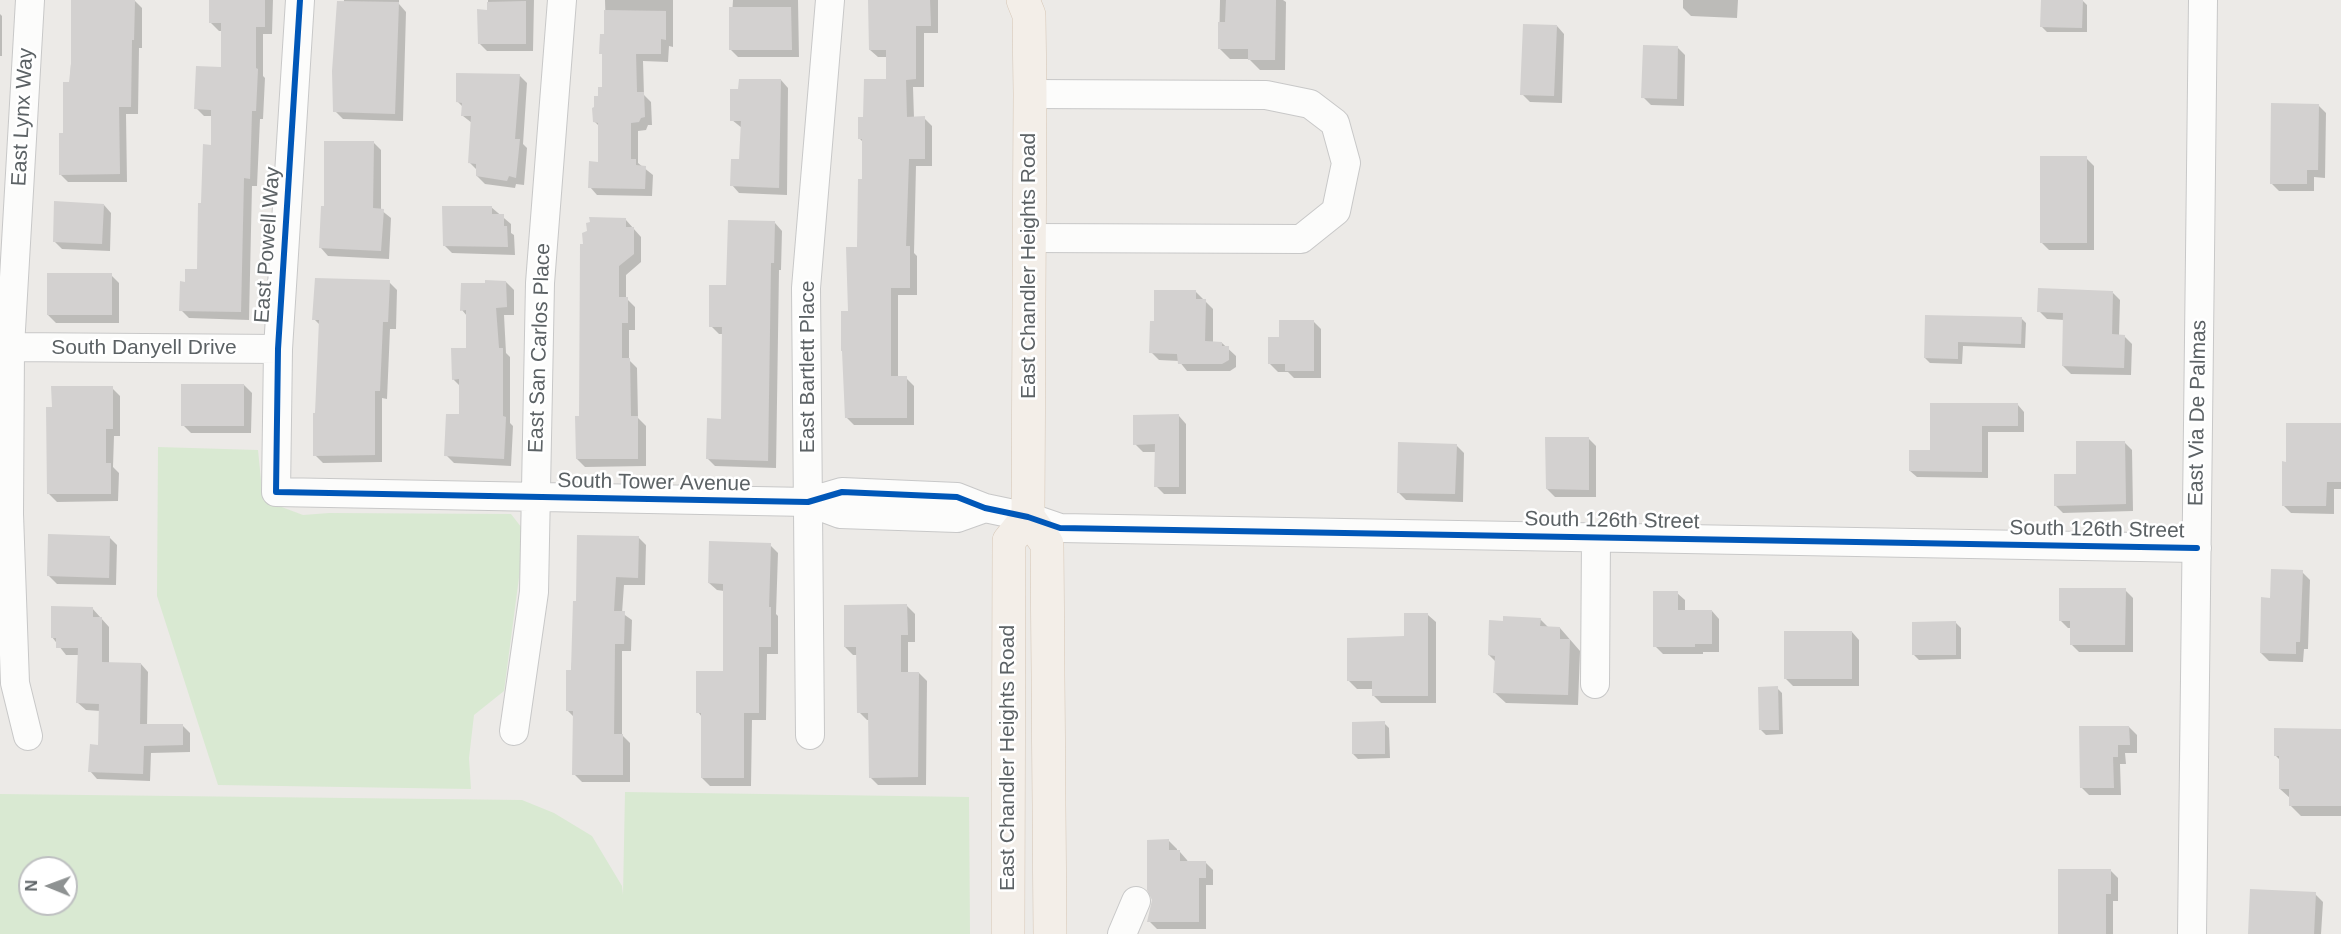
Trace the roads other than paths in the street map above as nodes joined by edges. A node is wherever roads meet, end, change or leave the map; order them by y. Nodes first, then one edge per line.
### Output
1 (30, 0) edge
2 (300, 0) edge
3 (562, 0) edge
4 (830, 0) edge
5 (2202, 0) edge
6 (1029, 5) edge
7 (1030, 94) junction
8 (1030, 238) junction
9 (10, 347) junction
10 (278, 349) junction
11 (276, 492) joint
12 (536, 497) junction
13 (808, 502) junction
14 (5, 514) edge
15 (1028, 517) junction
16 (1596, 538) junction
17 (2197, 548) junction
18 (1595, 684) dead end
19 (514, 730) dead end
20 (810, 735) dead end
21 (28, 736) dead end
22 (1136, 901) dead end
23 (1008, 934) edge
24 (1050, 934) edge
25 (1122, 934) edge
26 (2192, 934) edge

1 - 9 street, East Lynx Way
2 - 10 street, East Powell Way
3 - 12 street, East San Carlos Place
4 - 13 street, East Bartlett Place
5 - 17 street, East Via De Palmas
6 - 7 main road, East Chandler Heights Road
7 - 8 main road, East Chandler Heights Road
7 - 8 street
8 - 15 main road, East Chandler Heights Road
9 - 10 street, South Danyell Drive
9 - 14 street, East Lynx Way
10 - 11 street, East Powell Way
11 - 12 street, South Tower Avenue
12 - 13 street, South Tower Avenue
12 - 19 street, East San Carlos Place
13 - 15 street, South Tower Avenue
13 - 20 street, East Bartlett Place
14 - 21 street, East Lynx Way
15 - 16 street, South 126th Street
15 - 23 main road, East Chandler Heights Road
15 - 24 main road, East Chandler Heights Road
16 - 17 street, South 126th Street
16 - 18 street
17 - 26 street, East Via De Palmas
22 - 25 street

